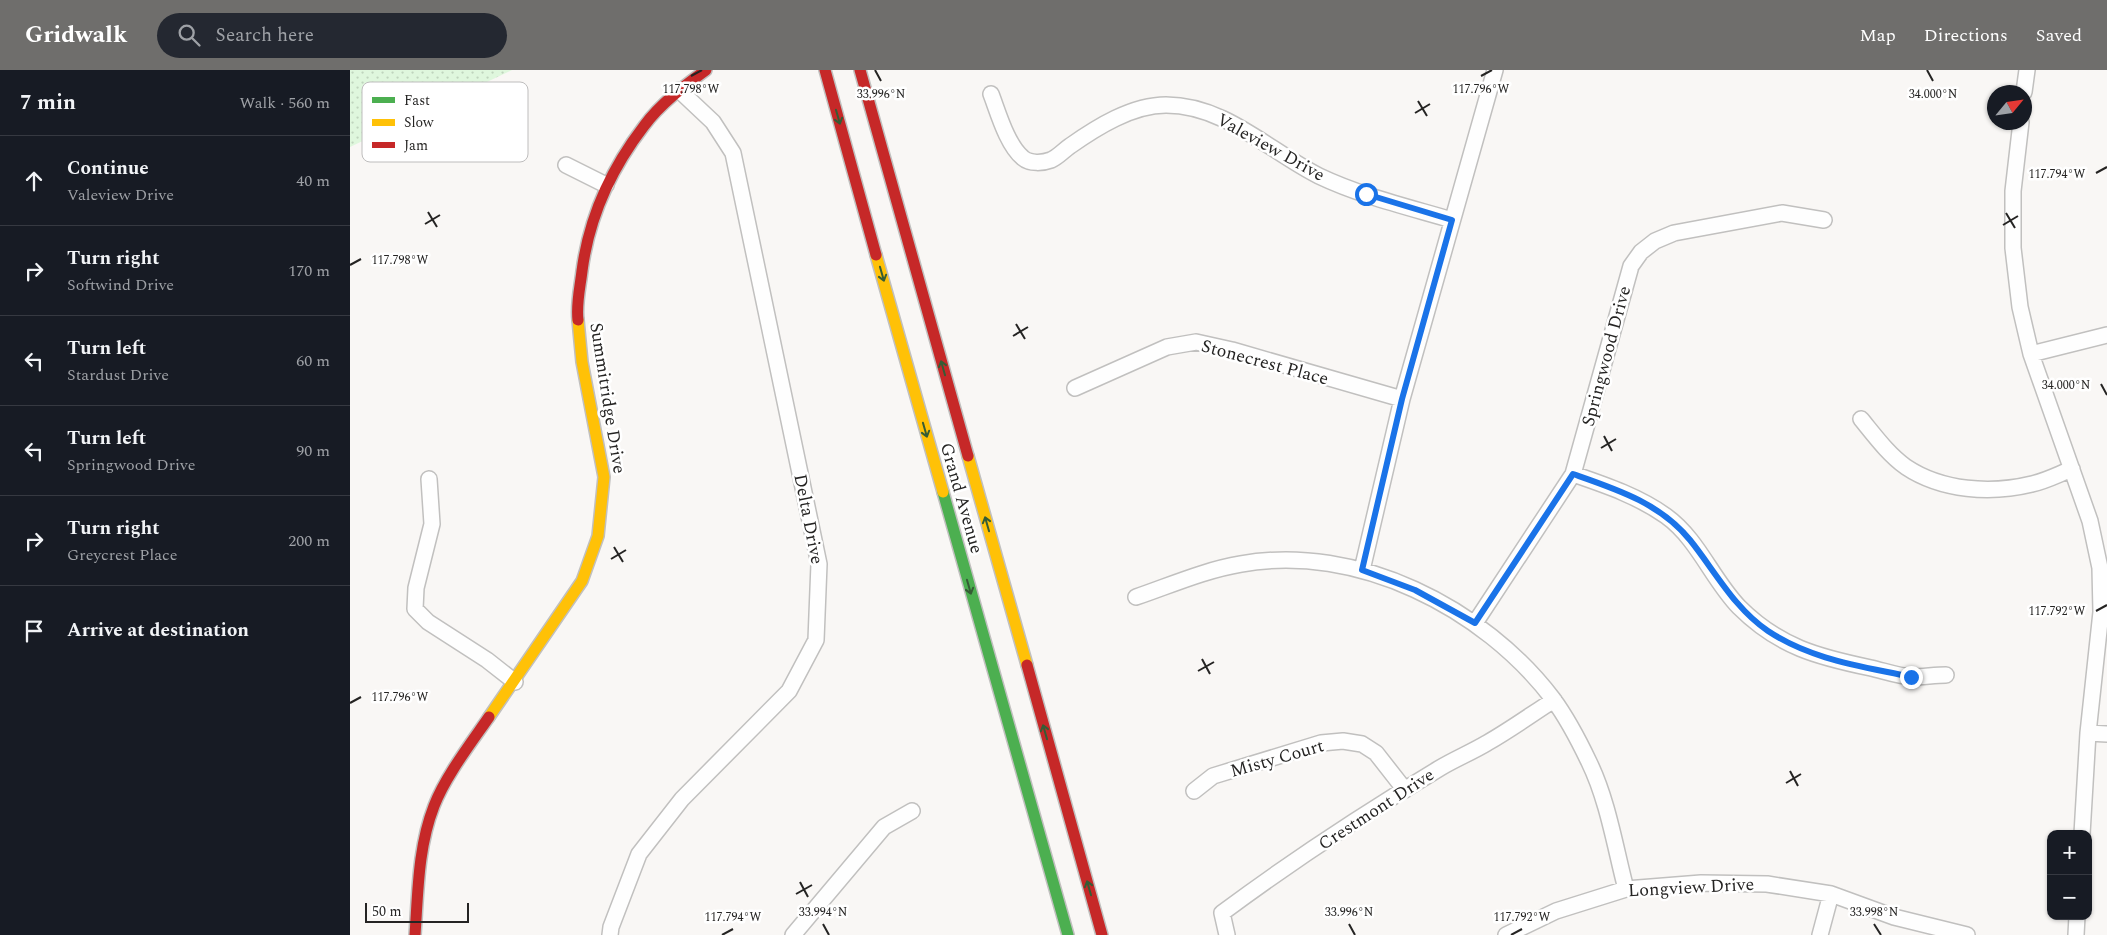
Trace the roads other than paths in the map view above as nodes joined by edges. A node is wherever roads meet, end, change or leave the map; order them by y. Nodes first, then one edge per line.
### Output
1 (706, 70) edge
2 (825, 70) edge
3 (860, 70) edge
4 (1496, 70) edge
5 (2027, 70) edge
6 (2025, 85) edge
7 (680, 90) junction
8 (990, 94) dead end
9 (2020, 130) edge
10 (566, 166) dead end
11 (606, 185) junction
12 (1452, 220) junction
13 (1824, 220) dead end
14 (2107, 335) edge
15 (2031, 354) junction
16 (1075, 388) dead end
17 (1402, 399) junction
18 (1861, 420) dead end
19 (2072, 470) junction
20 (1573, 474) junction
21 (429, 479) dead end
22 (2103, 567) edge
23 (1362, 570) junction
24 (1136, 597) dead end
25 (1475, 623) junction
26 (1946, 675) dead end
27 (515, 682) junction
28 (1554, 700) junction
29 (2088, 732) junction
30 (2107, 734) edge
31 (1405, 790) junction
32 (1194, 792) dead end
33 (912, 811) dead end
34 (2082, 830) edge
35 (1626, 889) junction
36 (1831, 894) junction
37 (2077, 920) edge
38 (415, 935) edge
39 (610, 935) edge
40 (793, 935) edge
41 (1068, 935) edge
42 (1102, 935) edge
43 (1227, 935) edge
44 (1506, 935) edge
45 (1820, 935) edge
46 (1967, 935) edge
47 (2076, 935) edge

1 - 7 main road, Summitridge Drive
2 -> 41 main road, Grand Avenue
42 -> 3 main road, Grand Avenue
4 - 12 street
5 - 6 street
7 - 11 main road, Summitridge Drive
7 - 39 street, Delta Drive
8 - 12 street, Valeview Drive
9 - 15 street
10 - 11 street
11 - 27 main road, Summitridge Drive
12 - 17 street
13 - 20 street, Springwood Drive
14 - 15 street
15 - 19 street
16 - 17 street, Stonecrest Place
17 - 23 street
18 - 19 street
19 - 22 street
20 - 25 street, Springwood Drive
20 - 26 street
21 - 27 street
22 - 29 street
23 - 24 street
23 - 25 street
25 - 28 street
27 - 38 main road, Summitridge Drive
28 - 31 street, Crestmont Drive
28 - 35 street
29 - 30 street
29 - 34 street
31 - 32 street, Misty Court
31 - 43 street, Crestmont Drive
33 - 40 street
35 - 36 street, Longview Drive
35 - 44 street, Longview Drive
36 - 45 street
36 - 46 street, Longview Drive
37 - 47 street

